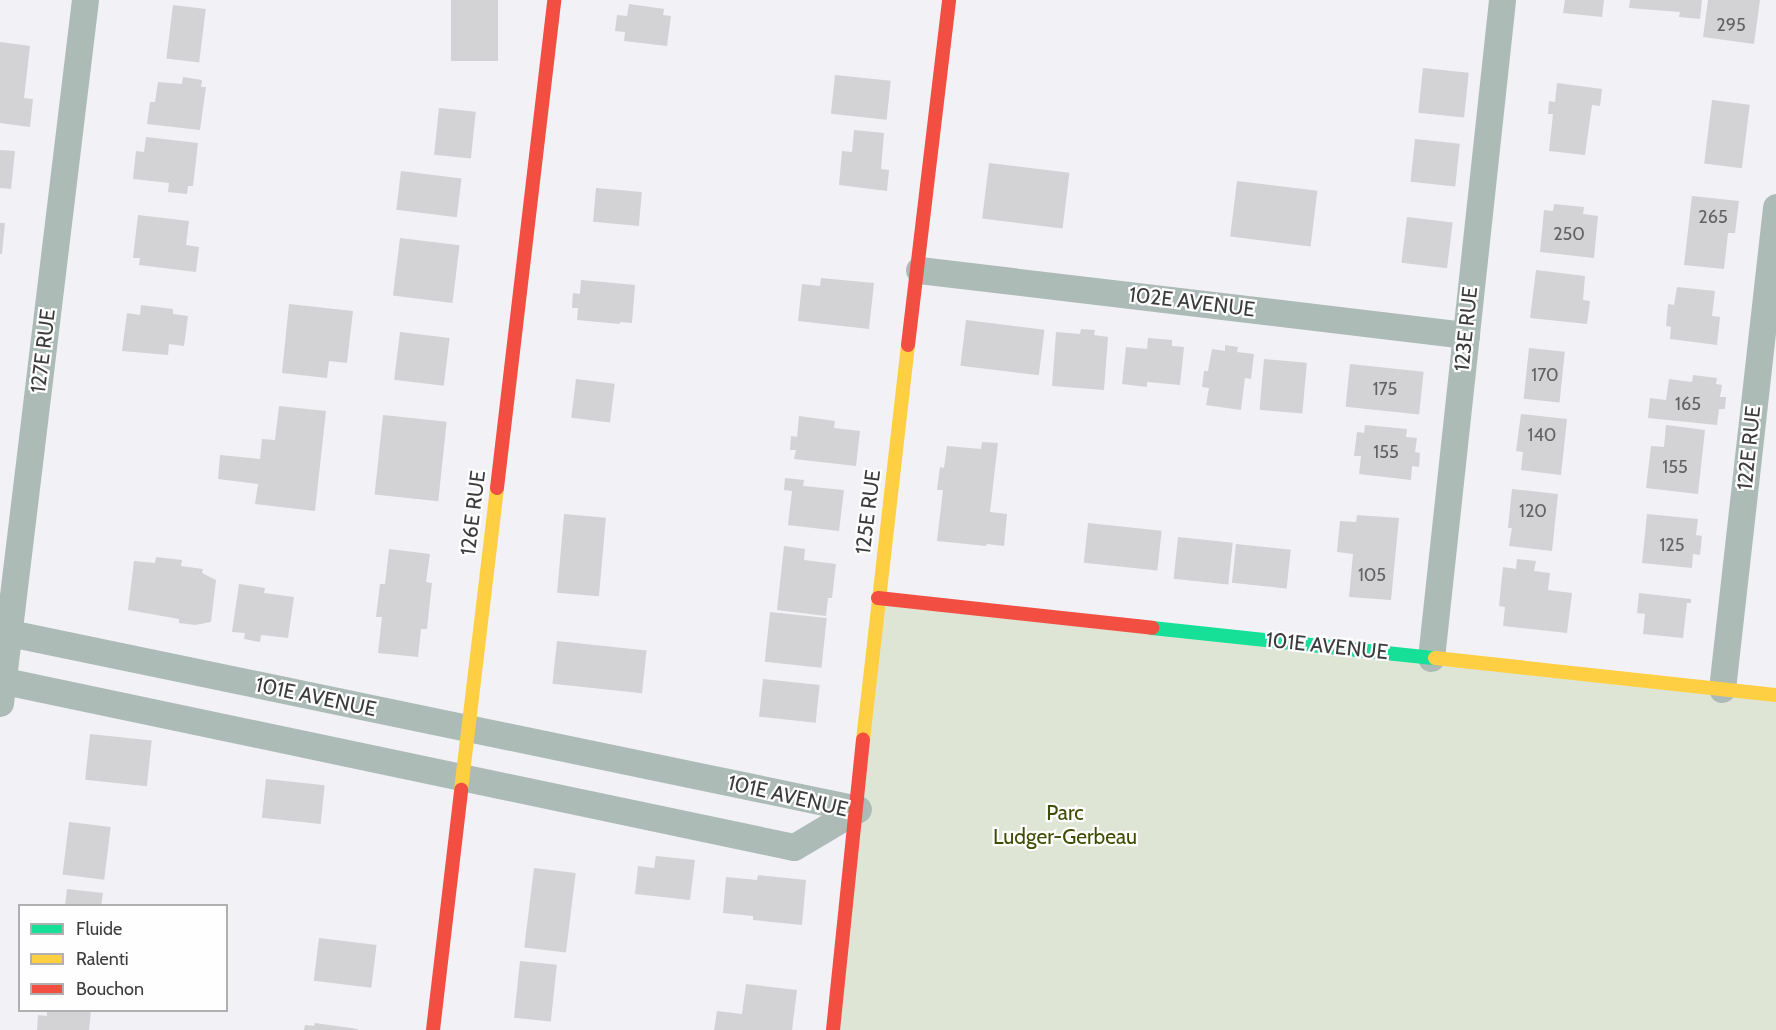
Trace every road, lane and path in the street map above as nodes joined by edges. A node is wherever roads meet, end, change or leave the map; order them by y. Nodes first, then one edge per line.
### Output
1 (85, 0) edge
2 (554, 0) edge
3 (949, 0) edge
4 (1502, 0) edge
5 (1776, 207) edge
6 (919, 270) junction
7 (1466, 335) junction
8 (878, 598) junction
9 (4, 632) edge
10 (1431, 658) junction
11 (1, 688) edge
12 (1722, 689) junction
13 (1776, 695) edge
14 (468, 729) junction
15 (462, 779) junction
16 (858, 809) junction
17 (433, 1030) edge
18 (833, 1030) edge

1 - 9 street, 127E RUE
2 - 14 street, 126E RUE
3 - 6 street, 125E RUE
4 - 7 street, 123E RUE
5 - 12 street, 122E RUE
6 - 7 street, 102E AVENUE
6 - 8 street, 125E RUE
7 - 10 street, 123E RUE
8 - 10 street, 101E AVENUE
8 - 16 street, 125E RUE
9 - 11 street, 127E RUE
9 - 14 street, 101E AVENUE
10 - 12 street, 101E AVENUE
11 - 15 street, 101E AVENUE
12 - 13 street, 101E AVENUE
14 - 15 street, 126E RUE
14 - 16 street, 101E AVENUE
15 - 16 street, 101E AVENUE
15 - 17 street, 126E RUE
16 - 18 street, 125E RUE

